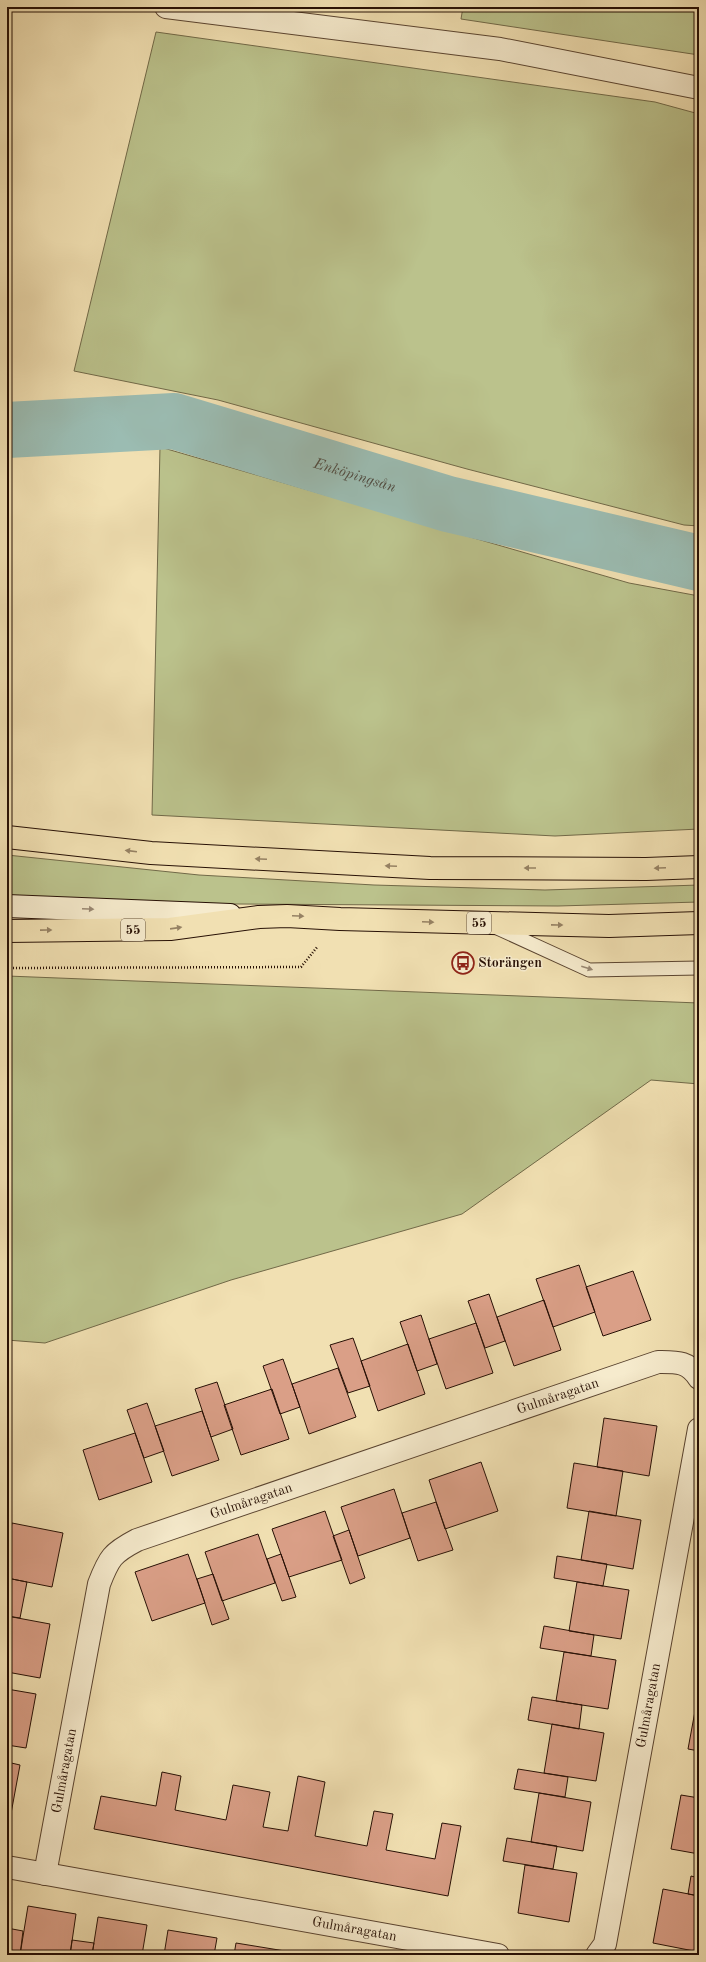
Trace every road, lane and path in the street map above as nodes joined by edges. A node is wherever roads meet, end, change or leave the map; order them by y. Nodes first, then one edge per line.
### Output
1 (166, 7) edge
2 (699, 88) edge
3 (7, 837) edge
4 (699, 867) edge
5 (7, 906) edge
6 (259, 917) junction
7 (340, 919) junction
8 (488, 924) junction
9 (699, 924) edge
10 (7, 931) edge
11 (7, 968) edge
12 (699, 968) edge
13 (699, 1378) edge
14 (699, 1429) edge
15 (7, 1867) edge
16 (45, 1874) junction
17 (498, 1955) edge
18 (597, 1955) edge

1 - 2 street
4 -> 3 main road
5 -> 6 street
6 -> 7 main road, 55
10 -> 6 main road, 55
7 -> 8 main road, 55
7 - 11 path
8 -> 9 main road, 55
8 -> 12 lane
13 - 16 street, Gulmåragatan
14 - 18 street, Gulmåragatan
15 - 16 street, Gulmåragatan
16 - 17 street, Gulmåragatan

